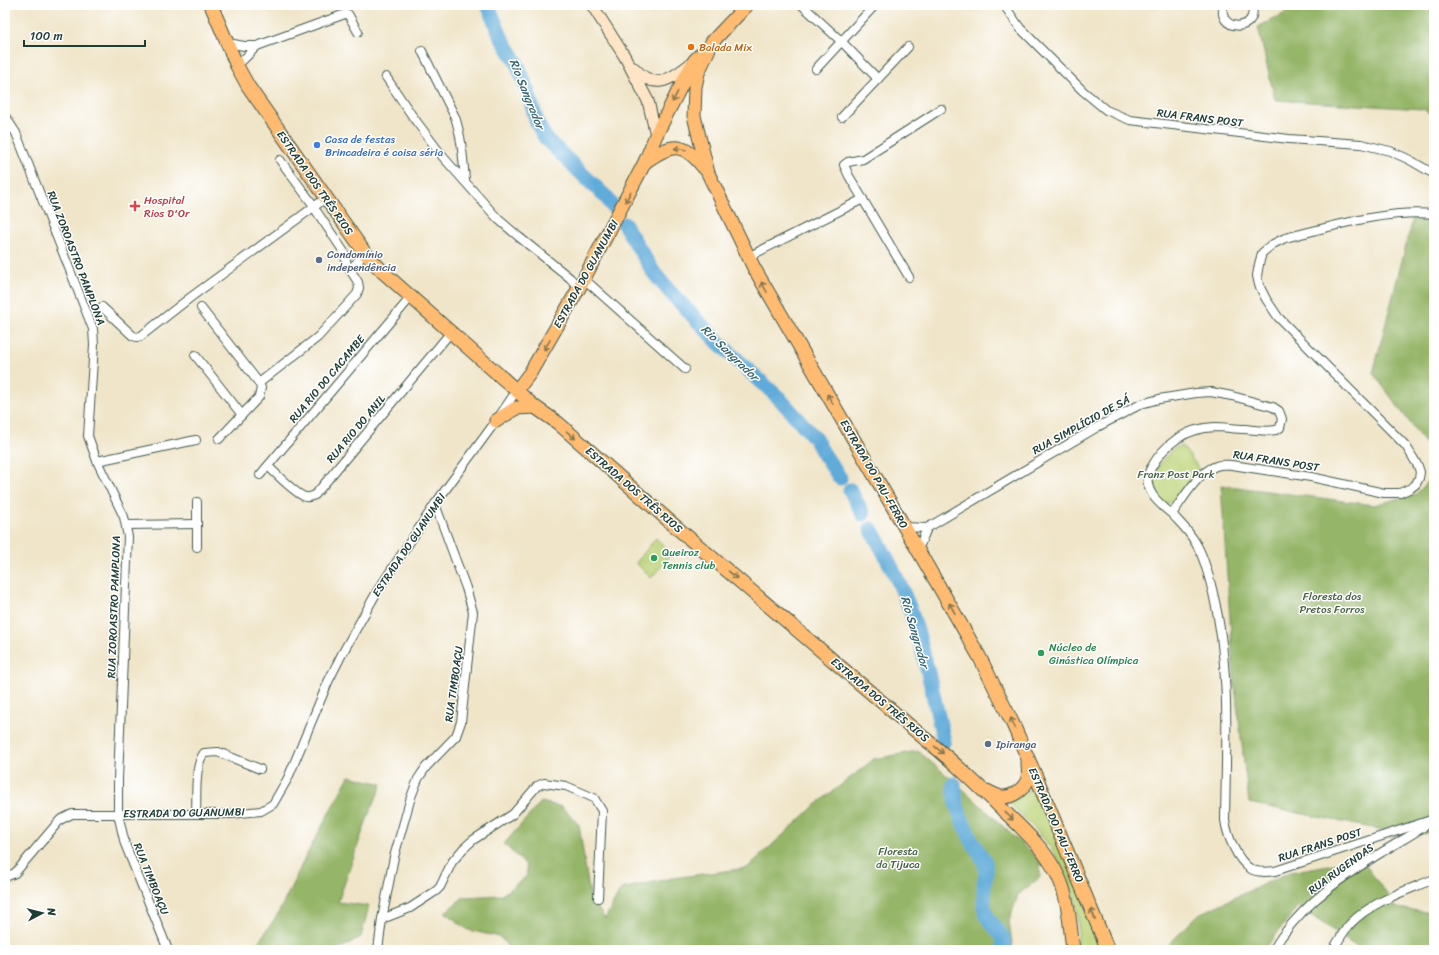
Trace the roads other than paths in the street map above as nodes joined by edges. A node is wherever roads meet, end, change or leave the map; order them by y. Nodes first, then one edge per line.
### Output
1 (211, 5) edge
2 (592, 5) edge
3 (747, 5) edge
4 (875, 5) edge
5 (1004, 5) edge
6 (1252, 5) edge
7 (805, 6) edge
8 (1222, 6) edge
9 (358, 32) dead end
10 (712, 42) junction
11 (842, 42) junction
12 (228, 44) junction
13 (257, 46) junction
14 (908, 47) dead end
15 (422, 51) dead end
16 (625, 57) junction
17 (695, 60) junction
18 (237, 66) junction
19 (816, 69) dead end
20 (386, 78) dead end
21 (878, 79) junction
22 (941, 109) dead end
23 (5, 116) edge
24 (842, 117) dead end
25 (656, 135) junction
26 (280, 160) dead end
27 (645, 162) junction
28 (708, 173) junction
29 (1434, 174) edge
30 (465, 180) junction
31 (326, 198) junction
32 (863, 199) junction
33 (315, 209) junction
34 (1434, 214) edge
35 (365, 253) junction
36 (748, 256) junction
37 (350, 270) junction
38 (909, 277) dead end
39 (581, 283) junction
40 (411, 297) junction
41 (102, 307) dead end
42 (201, 308) dead end
43 (451, 332) junction
44 (195, 355) dead end
45 (489, 365) junction
46 (685, 369) dead end
47 (530, 373) junction
48 (259, 383) junction
49 (517, 390) junction
50 (538, 408) junction
51 (242, 415) junction
52 (496, 421) junction
53 (219, 439) dead end
54 (196, 440) dead end
55 (98, 461) junction
56 (268, 466) junction
57 (260, 475) dead end
58 (197, 502) dead end
59 (435, 504) junction
60 (1172, 514) junction
61 (196, 524) junction
62 (127, 525) junction
63 (905, 527) junction
64 (927, 528) junction
65 (197, 547) dead end
66 (918, 550) junction
67 (1028, 759) junction
68 (260, 769) dead end
69 (982, 788) junction
70 (118, 814) junction
71 (196, 814) junction
72 (1434, 820) edge
73 (5, 878) edge
74 (1434, 879) edge
75 (598, 898) dead end
76 (382, 919) junction
77 (168, 950) edge
78 (378, 950) edge
79 (1074, 950) edge
80 (1108, 950) edge
81 (1273, 950) edge
82 (1333, 950) edge

1 - 12 main road, ESTRADA DOS TRÊS RIOS
2 - 16 street
3 - 10 main road, ESTRADA DO PAU-FERRO
4 - 11 street
5 - 29 street, RUA FRANS POST
6 - 8 street
7 - 11 street
9 - 13 street
10 - 17 main road, ESTRADA DO GUANUMBI
10 - 28 main road, ESTRADA DO PAU-FERRO
11 - 19 street
11 - 21 street
12 - 13 street
12 - 18 main road, ESTRADA DOS TRÊS RIOS
13 - 18 street
14 - 21 street
15 - 30 street
16 - 17 street
16 - 25 street
17 -> 25 main road, ESTRADA DO GUANUMBI
18 - 31 main road, ESTRADA DOS TRÊS RIOS
20 - 30 street
21 - 24 street
22 - 32 street
23 - 55 street, RUA ZOROASTRO PAMPLONA
25 - 27 main road, ESTRADA DO GUANUMBI
26 - 33 street
28 -> 27 main road
27 -> 39 main road, ESTRADA DO GUANUMBI
28 - 36 main road, ESTRADA DO PAU-FERRO
30 - 39 street
31 - 33 street
31 - 35 main road, ESTRADA DOS TRÊS RIOS
32 - 36 street
32 - 38 street
33 - 37 street
33 - 41 street
34 - 60 street, RUA FRANS POST
35 - 37 street
35 - 40 main road, ESTRADA DOS TRÊS RIOS
63 -> 36 main road, ESTRADA DO PAU-FERRO
37 - 48 street
39 - 46 street
39 -> 47 main road, ESTRADA DO GUANUMBI
40 - 43 main road, ESTRADA DOS TRÊS RIOS
40 - 56 street, RUA RIO DO CACAMBE
42 - 48 street
43 - 45 main road, ESTRADA DOS TRÊS RIOS
43 - 56 street, RUA RIO DO ANIL
44 - 51 street
45 - 47 main road
45 - 49 main road, ESTRADA DOS TRÊS RIOS
47 - 49 main road, ESTRADA DO GUANUMBI
47 - 50 main road
48 - 51 street
49 - 50 main road, ESTRADA DOS TRÊS RIOS
49 - 52 street, ESTRADA DO GUANUMBI
50 - 52 main road
50 -> 69 main road, ESTRADA DOS TRÊS RIOS
51 - 53 street
52 - 59 street, ESTRADA DO GUANUMBI
54 - 55 street
55 - 62 street, RUA ZOROASTRO PAMPLONA
56 - 57 street, RUA RIO DO CACAMBE
58 - 61 street
59 - 71 street, ESTRADA DO GUANUMBI
59 - 76 street, RUA TIMBOAÇU
60 - 64 street, RUA SIMPLÍCIO DE SÁ
60 - 72 street, RUA FRANS POST
61 - 62 street
61 - 65 street
62 - 70 street, RUA ZOROASTRO PAMPLONA
63 - 64 street
63 - 66 main road, ESTRADA DO PAU-FERRO
64 - 66 street
67 -> 66 main road, ESTRADA DO PAU-FERRO
67 - 69 main road
80 -> 67 main road, ESTRADA DO PAU-FERRO
68 - 71 street
69 -> 79 main road, ESTRADA DOS TRÊS RIOS
70 - 71 street, ESTRADA DO GUANUMBI
70 - 73 street, ESTRADA DO GUANUMBI
70 - 77 street, RUA TIMBOAÇU
72 - 81 street, RUA RUGENDAS
74 - 82 street
75 - 76 street
76 - 78 street, RUA TIMBOAÇU

